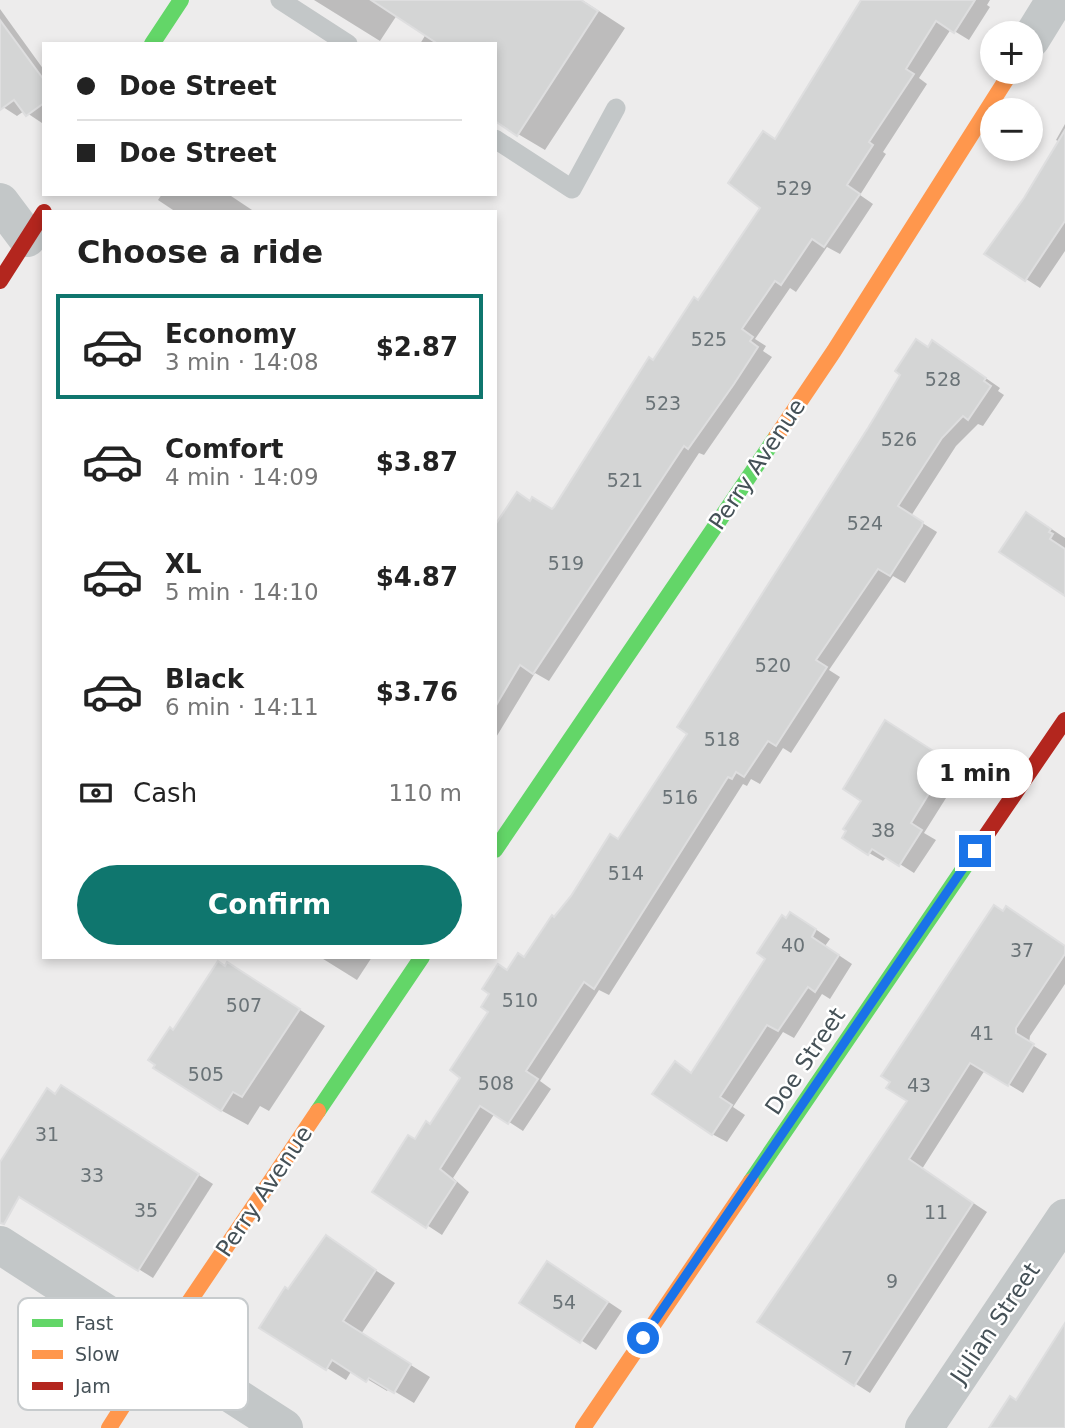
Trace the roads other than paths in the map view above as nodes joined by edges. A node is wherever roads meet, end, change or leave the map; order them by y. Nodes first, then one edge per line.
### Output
1 (181, 0) edge
2 (280, 0) edge
3 (1055, 0) edge
4 (1042, 21) edge
5 (153, 42) edge
6 (345, 42) edge
7 (1003, 84) edge
8 (616, 108) dead end
9 (497, 140) edge
10 (0, 202) edge
11 (38, 221) edge
12 (0, 281) edge
13 (1065, 720) edge
14 (497, 847) edge
15 (421, 959) edge
16 (1065, 1218) edge
17 (0, 1245) edge
18 (83, 1298) edge
19 (194, 1298) edge
20 (248, 1405) edge
21 (121, 1410) edge
22 (109, 1428) edge
23 (284, 1428) edge
24 (583, 1428) edge
25 (924, 1428) edge

1 - 5 street
2 - 6 lane
3 - 4 street
7 - 14 street, Perry Avenue
8 - 9 lane
10 - 11 street
11 - 12 street
13 - 24 street, Doe Street
15 - 19 street, Perry Avenue
16 - 25 street, Julian Street
17 - 18 street
20 - 23 street
21 - 22 street, Perry Avenue

